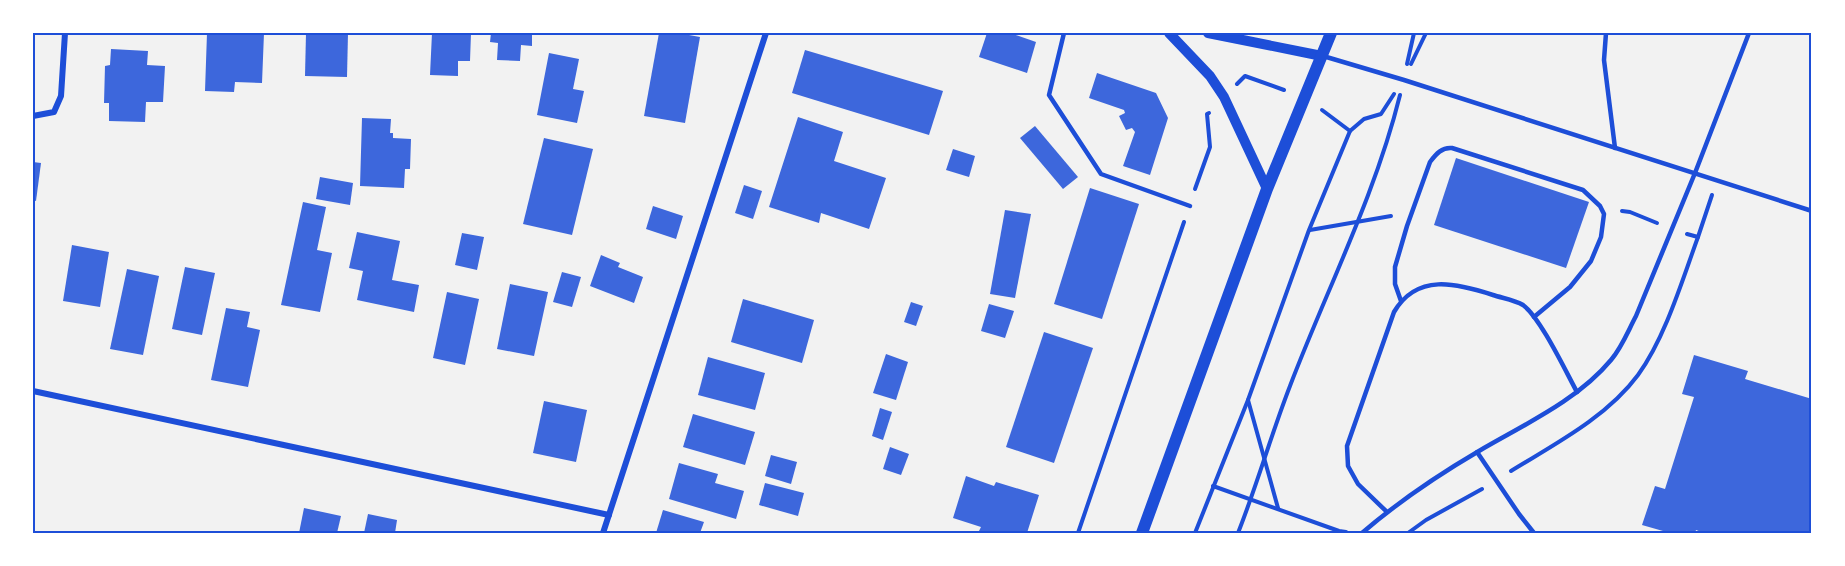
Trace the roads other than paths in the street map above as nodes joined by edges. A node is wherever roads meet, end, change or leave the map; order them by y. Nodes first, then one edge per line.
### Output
1 (65, 33) edge
2 (766, 33) edge
3 (1064, 33) edge
4 (1169, 33) edge
5 (1208, 33) edge
6 (1331, 33) edge
7 (1606, 33) edge
8 (1749, 33) edge
9 (1322, 56) junction
10 (33, 116) edge
11 (1615, 148) junction
12 (1695, 173) junction
13 (1266, 189) junction
14 (1190, 206) road end
15 (1812, 211) edge
16 (1401, 301) junction
17 (1534, 317) junction
18 (33, 391) edge
19 (1577, 392) junction
20 (1477, 452) junction
21 (1387, 512) junction
22 (609, 515) junction
23 (603, 533) edge
24 (1142, 533) edge
25 (1362, 533) edge
26 (1534, 533) edge

1 - 10 street
2 - 22 street
3 - 14 lane
4 - 13 street
5 - 9 street
6 - 9 main road
7 - 11 lane
8 - 12 lane
9 - 11 lane
9 - 13 main road
11 - 12 lane
12 - 15 lane
12 - 19 lane
13 - 24 main road
16 - 17 lane
16 - 17 lane
16 - 21 lane
17 - 19 lane
18 - 22 street
19 - 20 lane
20 - 21 lane
20 - 26 lane
21 - 25 lane
22 - 23 street

